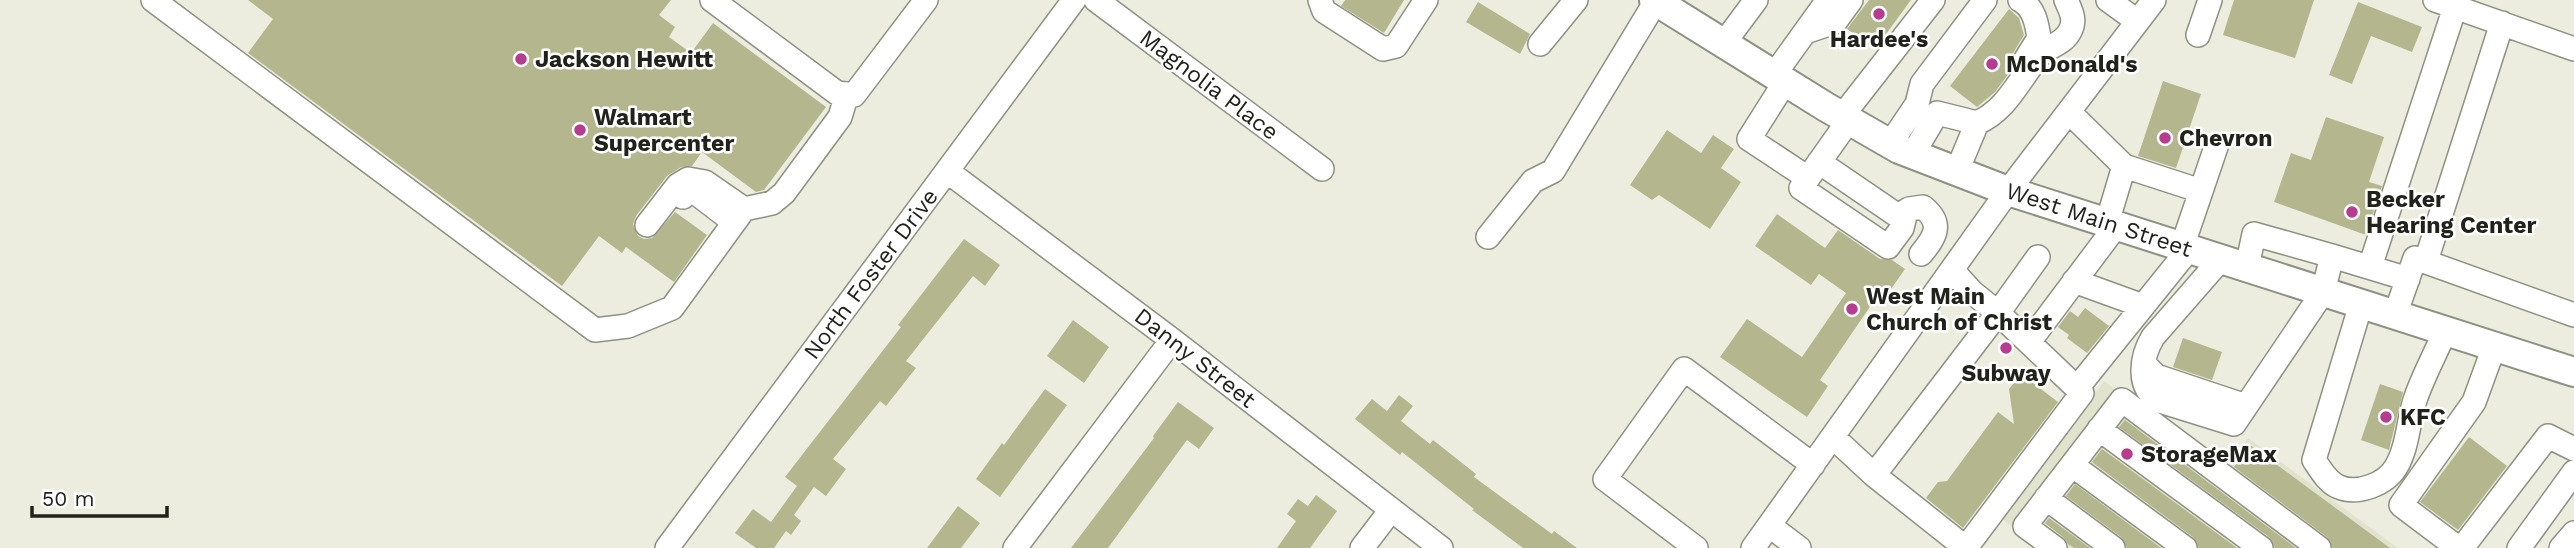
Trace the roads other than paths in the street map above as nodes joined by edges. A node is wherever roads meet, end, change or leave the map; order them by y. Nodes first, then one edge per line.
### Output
1 (153, 0) edge
2 (712, 0) edge
3 (926, 0) edge
4 (1074, 0) edge
5 (1096, 0) edge
6 (1321, 0) edge
7 (1426, 0) edge
8 (1576, 0) edge
9 (1756, 0) edge
10 (1829, 0) edge
11 (1851, 0) edge
12 (1919, 0) edge
13 (1933, 0) edge
14 (1985, 0) edge
15 (2002, 0) edge
16 (2020, 0) edge
17 (2040, 0) edge
18 (2066, 0) edge
19 (2108, 0) edge
20 (2154, 0) edge
21 (1655, 1) edge
22 (2207, 1) edge
23 (2445, 4) edge
24 (2137, 21) junction
25 (2502, 23) junction
26 (1805, 32) junction
27 (2198, 35) dead end
28 (1724, 43) junction
29 (1540, 44) dead end
30 (1899, 44) junction
31 (2035, 46) junction
32 (2574, 48) edge
33 (1780, 78) junction
34 (1923, 84) junction
35 (847, 94) junction
36 (2000, 110) junction
37 (2069, 112) junction
38 (1846, 118) junction
39 (1978, 123) junction
40 (2216, 147) dead end
41 (1902, 149) junction
42 (2124, 166) junction
43 (1322, 169) dead end
44 (947, 171) junction
45 (1957, 171) junction
46 (1809, 176) junction
47 (2008, 191) junction
48 (2201, 191) junction
49 (739, 216) junction
50 (1900, 222) junction
51 (2112, 224) junction
52 (651, 229) dead end
53 (1489, 237) dead end
54 (2186, 248) junction
55 (1921, 254) junction
56 (2332, 256) junction
57 (2038, 257) dead end
58 (2426, 261) junction
59 (2234, 263) junction
60 (2370, 267) junction
61 (1950, 274) junction
62 (2408, 279) junction
63 (2074, 281) junction
64 (2323, 292) junction
65 (2361, 304) junction
66 (2143, 306) junction
67 (1998, 313) junction
68 (2395, 315) junction
69 (2574, 315) edge
70 (2445, 331) junction
71 (1172, 340) junction
72 (2029, 342) junction
73 (2494, 347) junction
74 (2574, 372) edge
75 (2077, 388) junction
76 (2099, 429) junction
77 (1833, 437) junction
78 (2574, 449) edge
79 (1813, 465) junction
80 (2072, 465) junction
81 (1874, 475) junction
82 (2571, 480) edge
83 (2046, 499) junction
84 (1391, 510) junction
85 (1770, 526) junction
86 (2574, 533) edge
87 (2462, 547) edge
88 (667, 548) edge
89 (1014, 548) edge
90 (1362, 548) edge
91 (1441, 548) edge
92 (1696, 548) edge
93 (1754, 548) edge
94 (1799, 548) edge
95 (2056, 548) edge
96 (2113, 548) edge
97 (2185, 548) edge
98 (2261, 548) edge
99 (2319, 548) edge
100 (2519, 548) edge
101 (2561, 548) edge

1 - 49 street
2 - 35 street
3 - 35 street
4 - 44 street, North Foster Drive
5 - 43 street, Magnolia Place
6 - 7 street
8 - 29 street
9 - 28 street
10 - 26 street
11 - 26 street
12 - 30 street
13 - 30 street
14 - 34 street
15 - 34 street
16 - 31 street
17 - 31 street
18 - 36 street
19 - 24 street
20 - 24 street
21 - 28 main road, West Main Street
21 - 53 street
22 - 27 street
23 - 25 street
23 - 60 street
24 - 37 street
25 - 32 street
25 - 58 street
26 - 33 street
28 - 33 main road, West Main Street
30 - 38 street
31 - 36 street
33 - 38 main road, West Main Street
33 - 46 street
34 - 41 street
35 - 49 street
36 - 39 street
37 - 42 street
37 - 47 street
38 - 41 main road, West Main Street
38 - 46 street
39 - 41 street
39 - 45 street
40 - 48 street
41 - 45 main road, West Main Street
42 - 48 street
42 - 51 street
44 - 71 street, Danny Street
44 - 88 street, North Foster Drive
45 - 47 main road, West Main Street
46 - 50 street
46 - 50 street
47 - 51 main road, West Main Street
47 - 61 street
48 - 54 street
49 - 52 street
50 - 55 street
50 - 55 street
51 - 54 main road, West Main Street
51 - 63 street
54 - 59 main road, West Main Street
54 - 66 street
55 - 61 street
56 - 59 street
56 - 60 street
56 - 64 street
57 - 67 street
58 - 62 street
58 - 69 street
59 - 64 main road, West Main Street
59 - 64 street
60 - 62 street
61 - 67 street
61 - 77 street
62 - 68 street
63 - 66 street
63 - 72 street
64 - 65 main road, West Main Street
65 - 68 main road, West Main Street
65 - 70 street
66 - 75 street
67 - 72 street
67 - 81 street
68 - 70 main road, West Main Street
70 - 73 main road, West Main Street
71 - 84 street, Danny Street
71 - 89 street
72 - 75 street
73 - 74 main road, West Main Street
73 - 87 street
75 - 81 street
76 - 80 street
76 - 98 street
76 - 99 street
77 - 79 street
77 - 81 street
78 - 87 street
79 - 85 street
79 - 92 street
80 - 83 street
80 - 97 street
82 - 100 street
83 - 95 street
83 - 96 street
84 - 90 street
84 - 91 street, Danny Street
85 - 93 street
85 - 94 street
86 - 101 street

